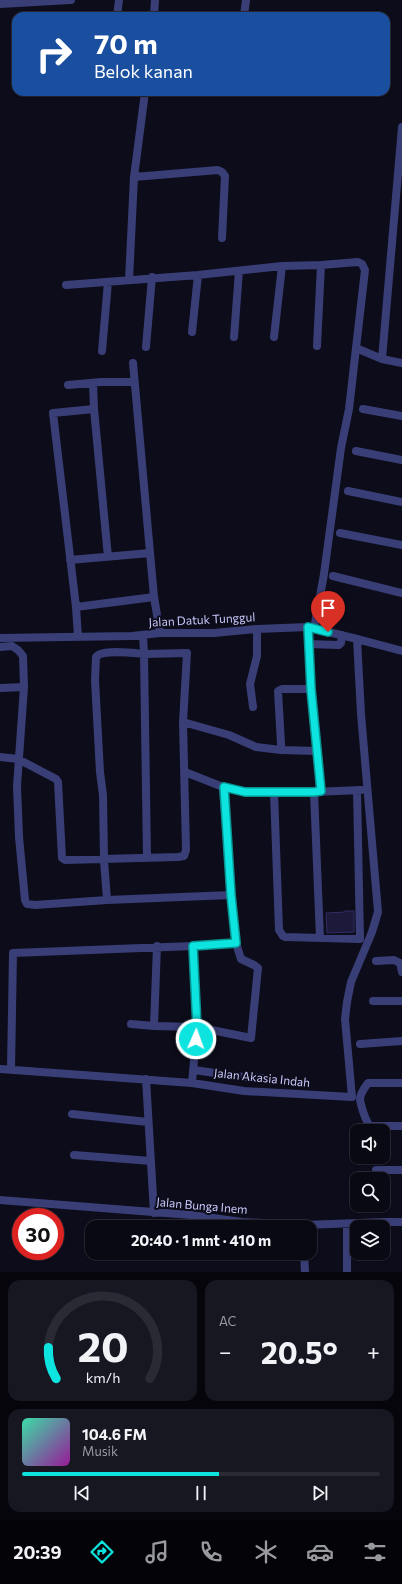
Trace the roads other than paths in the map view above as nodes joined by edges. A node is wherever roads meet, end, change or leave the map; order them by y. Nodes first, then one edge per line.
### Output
1 (71, 0) edge
2 (119, 0) edge
3 (155, 0) edge
4 (246, 0) edge
5 (0, 4) edge
6 (118, 12) edge
7 (154, 12) edge
8 (244, 12) edge
9 (144, 96) edge
10 (402, 127) edge
11 (134, 177) junction
12 (222, 238) dead end
13 (321, 265) junction
14 (282, 266) junction
15 (239, 271) junction
16 (198, 275) junction
17 (152, 277) junction
18 (129, 280) junction
19 (108, 282) junction
20 (66, 285) dead end
21 (192, 332) dead end
22 (234, 337) dead end
23 (274, 337) dead end
24 (317, 346) dead end
25 (146, 347) dead end
26 (356, 348) junction
27 (102, 351) dead end
28 (382, 359) junction
29 (133, 363) dead end
30 (402, 363) edge
31 (134, 382) junction
32 (93, 383) junction
33 (68, 385) dead end
34 (94, 409) junction
35 (363, 409) dead end
36 (402, 416) edge
37 (356, 451) dead end
38 (402, 460) edge
39 (348, 491) dead end
40 (402, 502) edge
41 (340, 533) dead end
42 (402, 545) edge
43 (150, 553) junction
44 (108, 557) junction
45 (70, 560) junction
46 (333, 576) dead end
47 (402, 593) edge
48 (154, 597) junction
49 (76, 607) junction
50 (311, 628) junction
51 (257, 629) junction
52 (160, 633) junction
53 (143, 635) junction
54 (342, 635) junction
55 (78, 637) junction
56 (0, 638) edge
57 (358, 639) junction
58 (308, 644) junction
59 (0, 647) edge
60 (402, 651) edge
61 (144, 654) junction
62 (24, 687) junction
63 (0, 688) edge
64 (311, 689) junction
65 (253, 707) dead end
66 (183, 722) junction
67 (281, 750) junction
68 (317, 751) junction
69 (0, 757) edge
70 (18, 759) junction
71 (185, 772) junction
72 (224, 787) junction
73 (357, 790) junction
74 (368, 790) junction
75 (274, 792) junction
76 (318, 792) junction
77 (147, 858) junction
78 (104, 860) junction
79 (231, 895) junction
80 (108, 900) junction
81 (320, 938) junction
82 (236, 943) junction
83 (157, 946) junction
84 (193, 946) junction
85 (376, 961) dead end
86 (402, 972) edge
87 (402, 1001) edge
88 (373, 1002) dead end
89 (131, 1024) dead end
90 (154, 1026) junction
91 (197, 1027) junction
92 (402, 1041) edge
93 (360, 1044) dead end
94 (0, 1069) edge
95 (11, 1069) junction
96 (194, 1070) junction
97 (262, 1078) dead end
98 (146, 1079) junction
99 (192, 1083) junction
100 (402, 1083) edge
101 (352, 1097) junction
102 (360, 1098) junction
103 (72, 1114) dead end
104 (148, 1122) junction
105 (402, 1126) edge
106 (74, 1155) dead end
107 (151, 1161) junction
108 (376, 1170) dead end
109 (402, 1170) edge
110 (0, 1200) edge
111 (154, 1213) junction
112 (227, 1220) edge
113 (402, 1222) edge
114 (347, 1224) junction
115 (317, 1225) edge
116 (304, 1260) edge
117 (305, 1272) edge
118 (348, 1272) edge

1 - 5 street
2 - 6 street
3 - 7 street
4 - 8 street
9 - 11 street
10 - 28 street
11 - 12 street
11 - 18 street
13 - 14 street
13 - 24 street
13 - 26 street
14 - 15 street
14 - 23 street
15 - 16 street
15 - 22 street
16 - 17 street
16 - 21 street
17 - 18 street
17 - 25 street
18 - 19 street
19 - 20 street
19 - 27 street
26 - 28 street
26 - 50 street
28 - 30 street
29 - 31 street
31 - 32 street
31 - 43 street
32 - 33 street
32 - 34 street
34 - 44 street
34 - 45 street
35 - 36 street
37 - 38 street
39 - 40 street
41 - 42 street
43 - 44 street
43 - 48 street
44 - 45 street
45 - 49 street
46 - 47 street
48 - 49 street
48 - 52 street
49 - 55 street
50 - 51 street, Jalan Datuk Tunggul
50 - 54 street, Jalan Datuk Tunggul
50 - 58 street
51 - 52 street, Jalan Datuk Tunggul
51 - 65 street
52 - 53 street, Jalan Datuk Tunggul
53 - 55 street, Jalan Datuk Tunggul
53 - 61 street
54 - 57 street, Jalan Datuk Tunggul
54 - 58 street
55 - 56 street, Jalan Datuk Tunggul
57 - 60 street, Jalan Datuk Tunggul
57 - 74 street
58 - 64 street
59 - 62 street
61 - 66 street
61 - 77 street
61 - 78 street
62 - 63 street
62 - 70 street
64 - 67 street
64 - 68 street
66 - 67 street
66 - 71 street
67 - 68 street
68 - 76 street
69 - 70 street
70 - 78 street
70 - 80 street
71 - 72 street
71 - 77 street
72 - 75 street
72 - 79 street
73 - 74 street
73 - 76 street
73 - 81 street
74 - 101 street
75 - 76 street
75 - 81 street
76 - 81 street
77 - 78 street
78 - 80 street
79 - 80 street
79 - 82 street
82 - 84 street
82 - 91 street
83 - 84 street
83 - 90 street
83 - 95 street
84 - 91 street
85 - 86 street
87 - 88 street
89 - 90 street
90 - 91 street
91 - 96 street
92 - 93 street
94 - 95 street, Jalan Akasia Indah
95 - 98 street, Jalan Akasia Indah
96 - 97 street
96 - 99 street
98 - 99 street, Jalan Akasia Indah
98 - 104 street
99 - 101 street, Jalan Akasia Indah
100 - 102 street
101 - 102 street, Jalan Akasia Indah
102 - 105 street
103 - 104 street
104 - 107 street
106 - 107 street
107 - 111 street
108 - 109 street
110 - 111 street, Jalan Bunga Inem
111 - 112 street, Jalan Bunga Inem
113 - 114 street, Jalan Bunga Inem
114 - 115 street, Jalan Bunga Inem
114 - 118 street
116 - 117 street

